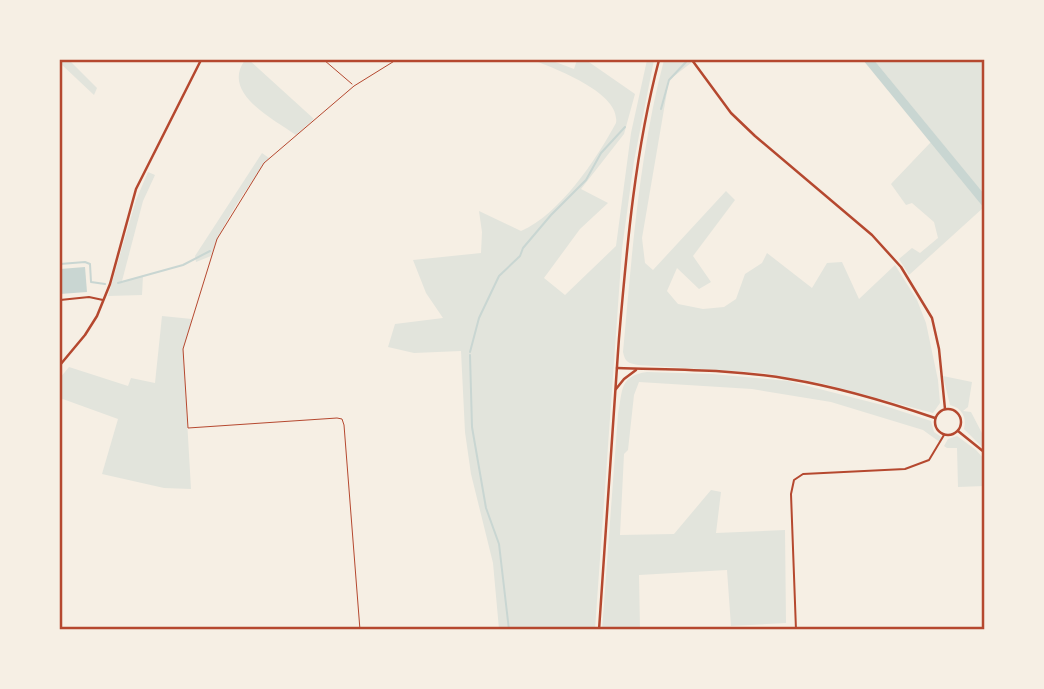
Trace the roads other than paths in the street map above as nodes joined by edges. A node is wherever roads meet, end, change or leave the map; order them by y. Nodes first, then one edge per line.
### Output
1 (201, 60) edge
2 (659, 60) edge
3 (692, 60) edge
4 (60, 300) edge
5 (103, 300) junction
6 (60, 365) edge
7 (617, 368) junction
8 (638, 369) junction
9 (615, 389) junction
10 (945, 409) junction
11 (935, 418) junction
12 (958, 430) junction
13 (944, 435) junction
14 (985, 452) edge
15 (599, 629) edge
16 (796, 629) edge

1 - 5 street
2 - 7 street
3 - 10 street
4 - 5 street
5 - 6 street
7 - 8 street
7 - 9 street
8 - 9 street
8 - 11 street
9 - 15 street
10 - 11 street
10 - 12 street
11 - 13 street
12 - 13 street
12 - 14 street
13 - 16 street

